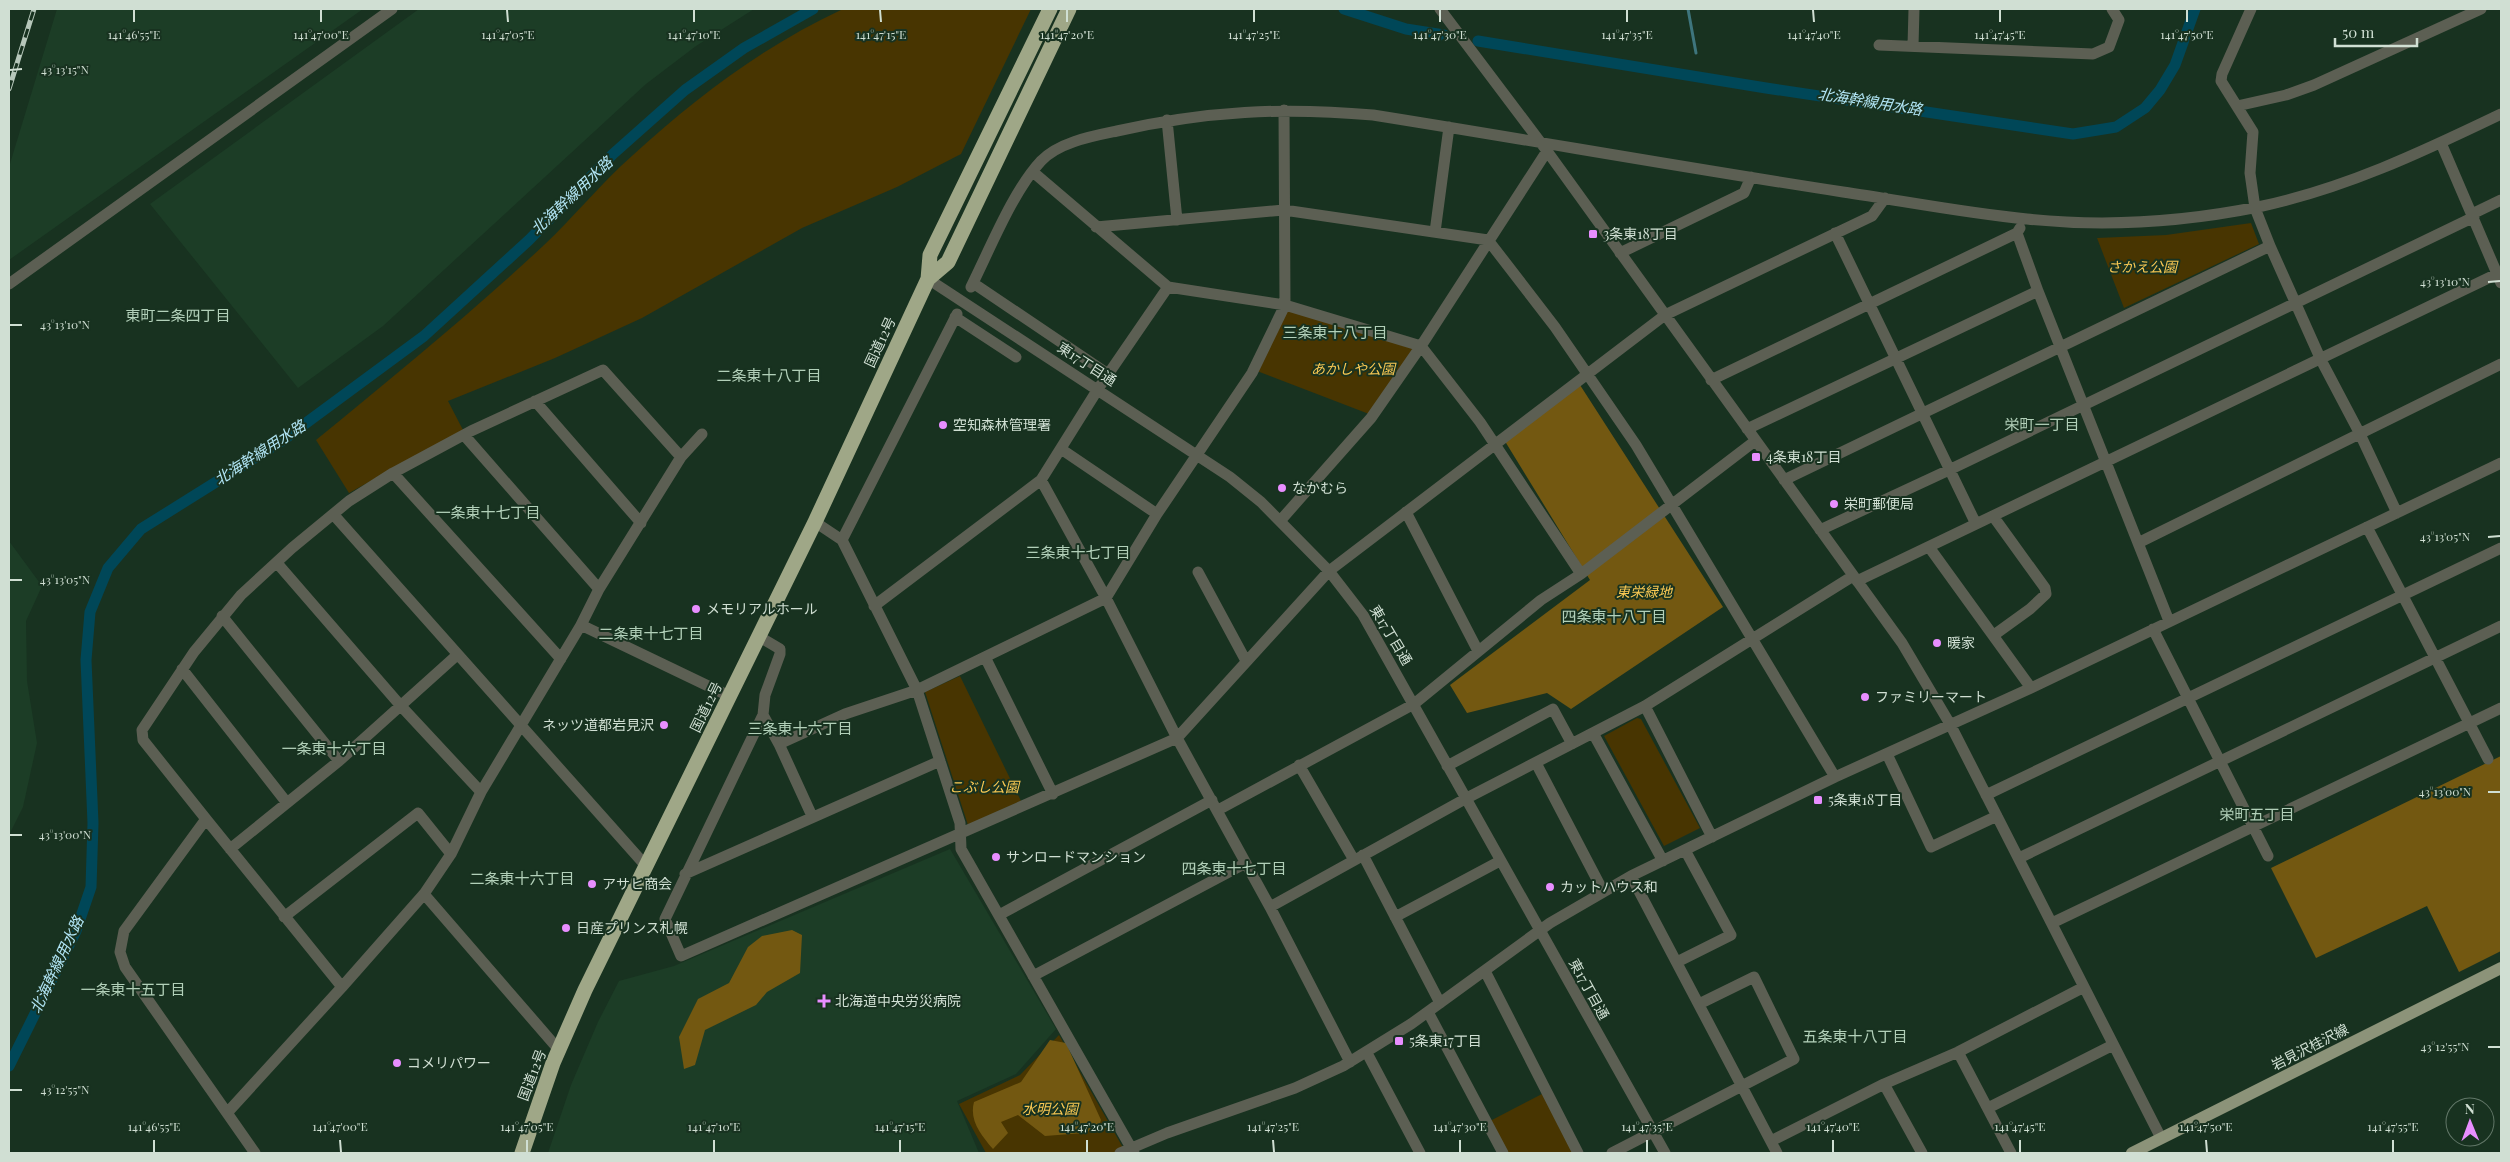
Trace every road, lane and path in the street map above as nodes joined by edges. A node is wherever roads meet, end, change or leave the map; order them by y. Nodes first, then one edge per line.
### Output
1 (392, 9) edge
2 (1050, 9) edge
3 (1069, 9) edge
4 (1440, 9) edge
5 (1914, 9) edge
6 (2112, 9) edge
7 (2251, 9) edge
8 (2481, 9) edge
9 (1879, 45) dead end
10 (1913, 46) junction
11 (2237, 106) junction
12 (1284, 110) junction
13 (2501, 114) edge
14 (1167, 120) junction
15 (1449, 127) junction
16 (1540, 141) junction
17 (2440, 143) junction
18 (1547, 151) junction
19 (1033, 172) junction
20 (1751, 177) junction
21 (1886, 198) junction
22 (2501, 200) edge
23 (2255, 208) junction
24 (1284, 210) junction
25 (2473, 215) junction
26 (2025, 219) junction
27 (1177, 220) junction
28 (1096, 228) junction
29 (1435, 232) junction
30 (2017, 233) junction
31 (1835, 234) junction
32 (1488, 240) junction
33 (2270, 246) junction
34 (1620, 253) junction
35 (2500, 276) edge
36 (928, 279) junction
37 (9, 284) edge
38 (1168, 287) junction
39 (2038, 291) junction
40 (2294, 302) junction
41 (1868, 304) junction
42 (1285, 305) junction
43 (1665, 316) junction
44 (1421, 346) junction
45 (2061, 347) junction
46 (1016, 357) dead end
47 (1895, 360) junction
48 (2321, 360) junction
49 (2501, 364) edge
50 (1108, 374) junction
51 (1588, 375) junction
52 (1711, 380) junction
53 (1098, 389) junction
54 (535, 402) junction
55 (2083, 404) junction
56 (1921, 414) junction
57 (1747, 429) junction
58 (702, 434) dead end
59 (2360, 434) junction
60 (464, 435) junction
61 (1755, 441) junction
62 (1495, 444) junction
63 (1061, 449) junction
64 (1198, 454) junction
65 (681, 457) junction
66 (2106, 463) junction
67 (2501, 463) edge
68 (1949, 470) junction
69 (393, 473) junction
70 (1041, 480) junction
71 (1784, 480) junction
72 (1673, 506) junction
73 (1406, 512) junction
74 (2397, 513) junction
75 (333, 514) junction
76 (1157, 514) junction
77 (1993, 516) junction
78 (1280, 521) junction
79 (641, 522) junction
80 (815, 522) junction
81 (1976, 524) junction
82 (2367, 527) junction
83 (1820, 530) junction
84 (842, 540) junction
85 (2138, 543) junction
86 (1929, 547) junction
87 (2501, 548) edge
88 (277, 563) junction
89 (1329, 571) junction
90 (1198, 572) dead end
91 (1581, 574) junction
92 (1855, 579) junction
93 (599, 589) junction
94 (2401, 595) junction
95 (1106, 598) junction
96 (874, 606) junction
97 (222, 616) junction
98 (2169, 622) junction
99 (581, 625) junction
100 (2501, 626) edge
101 (2153, 630) junction
102 (1994, 635) junction
103 (758, 636) junction
104 (1753, 638) junction
105 (1478, 651) junction
106 (457, 655) junction
107 (985, 657) junction
108 (562, 658) junction
109 (2435, 658) junction
110 (1246, 661) junction
111 (182, 669) junction
112 (2031, 688) junction
113 (917, 690) junction
114 (729, 696) junction
115 (2187, 697) junction
116 (1414, 704) junction
117 (400, 705) junction
118 (1645, 706) junction
119 (2501, 708) edge
120 (763, 715) junction
121 (2470, 723) junction
122 (1950, 724) junction
123 (521, 725) junction
124 (1593, 733) junction
125 (1177, 738) junction
126 (779, 744) junction
127 (1572, 744) junction
128 (1887, 754) junction
129 (2488, 759) dead end
130 (940, 760) junction
131 (339, 761) junction
132 (2220, 762) junction
133 (1536, 763) junction
134 (1299, 766) junction
135 (1447, 766) junction
136 (1835, 777) junction
137 (481, 792) junction
138 (1053, 794) junction
139 (1986, 795) junction
140 (1465, 798) junction
141 (287, 803) junction
142 (1215, 805) junction
143 (812, 816) junction
144 (1997, 816) junction
145 (206, 819) junction
146 (2253, 826) junction
147 (961, 835) junction
148 (1712, 837) junction
149 (230, 849) junction
150 (1685, 850) junction
151 (451, 854) junction
152 (2268, 856) dead end
153 (1359, 858) junction
154 (2019, 858) junction
155 (1500, 861) junction
156 (1663, 861) junction
157 (1246, 863) junction
158 (646, 866) junction
159 (685, 874) junction
160 (1631, 876) junction
161 (1602, 891) junction
162 (424, 894) junction
163 (1270, 907) junction
164 (999, 915) junction
165 (284, 917) junction
166 (1395, 917) junction
167 (2052, 923) junction
168 (1540, 930) junction
169 (1677, 962) junction
170 (2501, 968) edge
171 (1485, 971) junction
172 (1033, 976) junction
173 (2084, 986) junction
174 (342, 987) junction
175 (1440, 1003) junction
176 (1700, 1004) junction
177 (1428, 1012) junction
178 (2113, 1045) junction
179 (559, 1050) junction
180 (1958, 1052) junction
181 (1367, 1053) junction
182 (1350, 1062) junction
183 (1884, 1084) junction
184 (1742, 1085) junction
185 (1988, 1108) junction
186 (227, 1113) junction
187 (1653, 1131) junction
188 (2161, 1138) junction
189 (1771, 1141) junction
190 (1128, 1152) edge
191 (255, 1153) edge
192 (522, 1153) edge
193 (1420, 1153) edge
194 (1503, 1153) edge
195 (1578, 1153) edge
196 (1612, 1153) edge
197 (1665, 1153) edge
198 (1777, 1153) edge
199 (1922, 1153) edge
200 (2011, 1153) edge
201 (2132, 1153) edge

1 - 37 street
2 - 36 highway, 国道12号
3 - 36 highway, 国道12号
4 - 16 street
5 - 10 street
6 - 10 street
7 - 11 street
8 - 11 street
9 - 10 street
11 - 23 street
12 - 14 street
12 - 15 street
12 - 24 street
13 - 17 street
14 - 19 street
14 - 27 street
15 - 16 street
15 - 29 street
16 - 18 street
16 - 20 street
17 - 23 street
17 - 25 street
18 - 32 street
18 - 34 street
19 - 28 street
19 - 50 street
20 - 21 street
20 - 34 street
21 - 26 street
21 - 31 street
22 - 25 street
23 - 26 street
23 - 33 street
24 - 27 street
24 - 29 street
24 - 42 street
25 - 35 street
25 - 40 street
26 - 30 street
27 - 28 street
28 - 38 street
29 - 32 street
30 - 39 street
30 - 41 street
31 - 41 street
31 - 43 street
32 - 44 street
32 - 51 street
33 - 40 street
33 - 45 street
34 - 43 street
35 - 48 street
36 - 53 street, 東17丁目通
36 - 80 highway, 国道12号
38 - 42 street
38 - 50 street
39 - 45 street
39 - 47 street
40 - 48 street
40 - 55 street
41 - 47 street
41 - 52 street
42 - 44 street
42 - 64 street
43 - 51 street
43 - 52 street
44 - 62 street
44 - 78 street
45 - 55 street
45 - 56 street
46 - 84 street
47 - 56 street
47 - 57 street
48 - 59 street
48 - 66 street
49 - 59 street
50 - 53 street
51 - 62 street
51 - 72 street
52 - 57 street
53 - 63 street
53 - 64 street, 東17丁目通
54 - 60 street
54 - 65 street
54 - 79 street
55 - 66 street
55 - 68 street
56 - 68 street
56 - 71 street
57 - 61 street
58 - 65 street
59 - 74 street
59 - 85 street
60 - 69 street
60 - 93 street
61 - 71 street
61 - 72 street
62 - 73 street
62 - 91 street
63 - 70 street
63 - 76 street
64 - 76 street
64 - 78 street, 東17丁目通
65 - 79 street
66 - 77 street
66 - 85 street
67 - 74 street
68 - 81 street
68 - 83 street
69 - 75 street
69 - 108 street
70 - 95 street
70 - 96 street
71 - 83 street
72 - 91 street
72 - 104 street
73 - 89 street
73 - 105 street
74 - 82 street
75 - 88 street
75 - 106 street
76 - 95 street
77 - 81 street
77 - 102 street
78 - 89 street, 東17丁目通
79 - 93 street
80 - 84 street
80 - 103 highway, 国道12号
81 - 86 street
82 - 94 street
82 - 98 street
83 - 92 street
84 - 96 street
85 - 98 street
86 - 92 street
86 - 102 street
87 - 94 street
88 - 97 street
88 - 117 street
89 - 110 street
89 - 116 street, 東17丁目通
90 - 110 street
91 - 105 street
92 - 104 street
92 - 122 street
93 - 99 street
94 - 109 street
94 - 115 street
95 - 107 street
95 - 125 street
96 - 113 street
97 - 111 street
97 - 131 street
98 - 101 street
99 - 108 street
99 - 114 street
100 - 109 street
101 - 112 street
101 - 115 street
102 - 112 street
103 - 114 highway, 国道12号
103 - 120 street
104 - 118 street
104 - 136 street
105 - 116 street
106 - 117 street
106 - 123 street
107 - 113 street
107 - 138 street
108 - 123 street
109 - 121 street
109 - 132 street
110 - 125 street
111 - 141 street
111 - 145 street
112 - 122 street
113 - 126 street
113 - 130 street
114 - 158 highway, 国道12号
115 - 132 street
115 - 139 street
116 - 134 street
116 - 135 street, 東17丁目通
117 - 131 street
117 - 137 street
118 - 124 street
118 - 148 street
119 - 121 street
120 - 126 street
120 - 159 street
121 - 129 street
121 - 146 street
122 - 128 street
122 - 139 street
123 - 137 street
123 - 158 street
124 - 127 street
124 - 156 street
125 - 138 street
125 - 142 street
126 - 143 street
127 - 133 street
127 - 135 street
128 - 136 street
128 - 144 street
130 - 143 street
130 - 147 street
131 - 141 street
132 - 146 street
132 - 154 street
133 - 140 street
133 - 161 street
134 - 142 street
134 - 153 street
135 - 140 street, 東17丁目通
136 - 148 street
137 - 151 street
138 - 147 street
139 - 144 street
140 - 153 street
140 - 155 street, 東17丁目通
141 - 149 street
142 - 157 street
142 - 164 street
143 - 159 street
144 - 154 street
145 - 149 street
145 - 186 street
146 - 152 street
146 - 167 street
147 - 159 street
147 - 164 street
148 - 150 street
149 - 165 street
150 - 156 street
150 - 169 street
151 - 162 street
151 - 165 street
153 - 163 street
153 - 166 street
154 - 167 street
155 - 166 street
155 - 168 street, 東17丁目通
156 - 160 street
157 - 163 street
157 - 172 street
158 - 179 highway, 国道12号
160 - 161 street
160 - 169 street
161 - 168 street
162 - 174 street
162 - 179 street
163 - 182 street
164 - 172 street
165 - 174 street
166 - 175 street
167 - 173 street
168 - 171 street
168 - 187 street, 東17丁目通
169 - 176 street
170 - 188 main road, 岩見沢桂沢線
171 - 175 street
171 - 195 street
172 - 190 street
173 - 178 street
173 - 180 street
174 - 186 street
175 - 177 street
176 - 184 street
176 - 184 street
177 - 181 street
177 - 194 street
178 - 185 street
178 - 188 street
179 - 192 highway, 国道12号
180 - 183 street
180 - 185 street
181 - 182 street
181 - 193 street
182 - 190 street
183 - 189 street
183 - 199 street
184 - 187 street
184 - 189 street
185 - 200 street
186 - 191 street
187 - 196 street
187 - 197 street, 東17丁目通
188 - 201 main road, 岩見沢桂沢線
189 - 198 street

